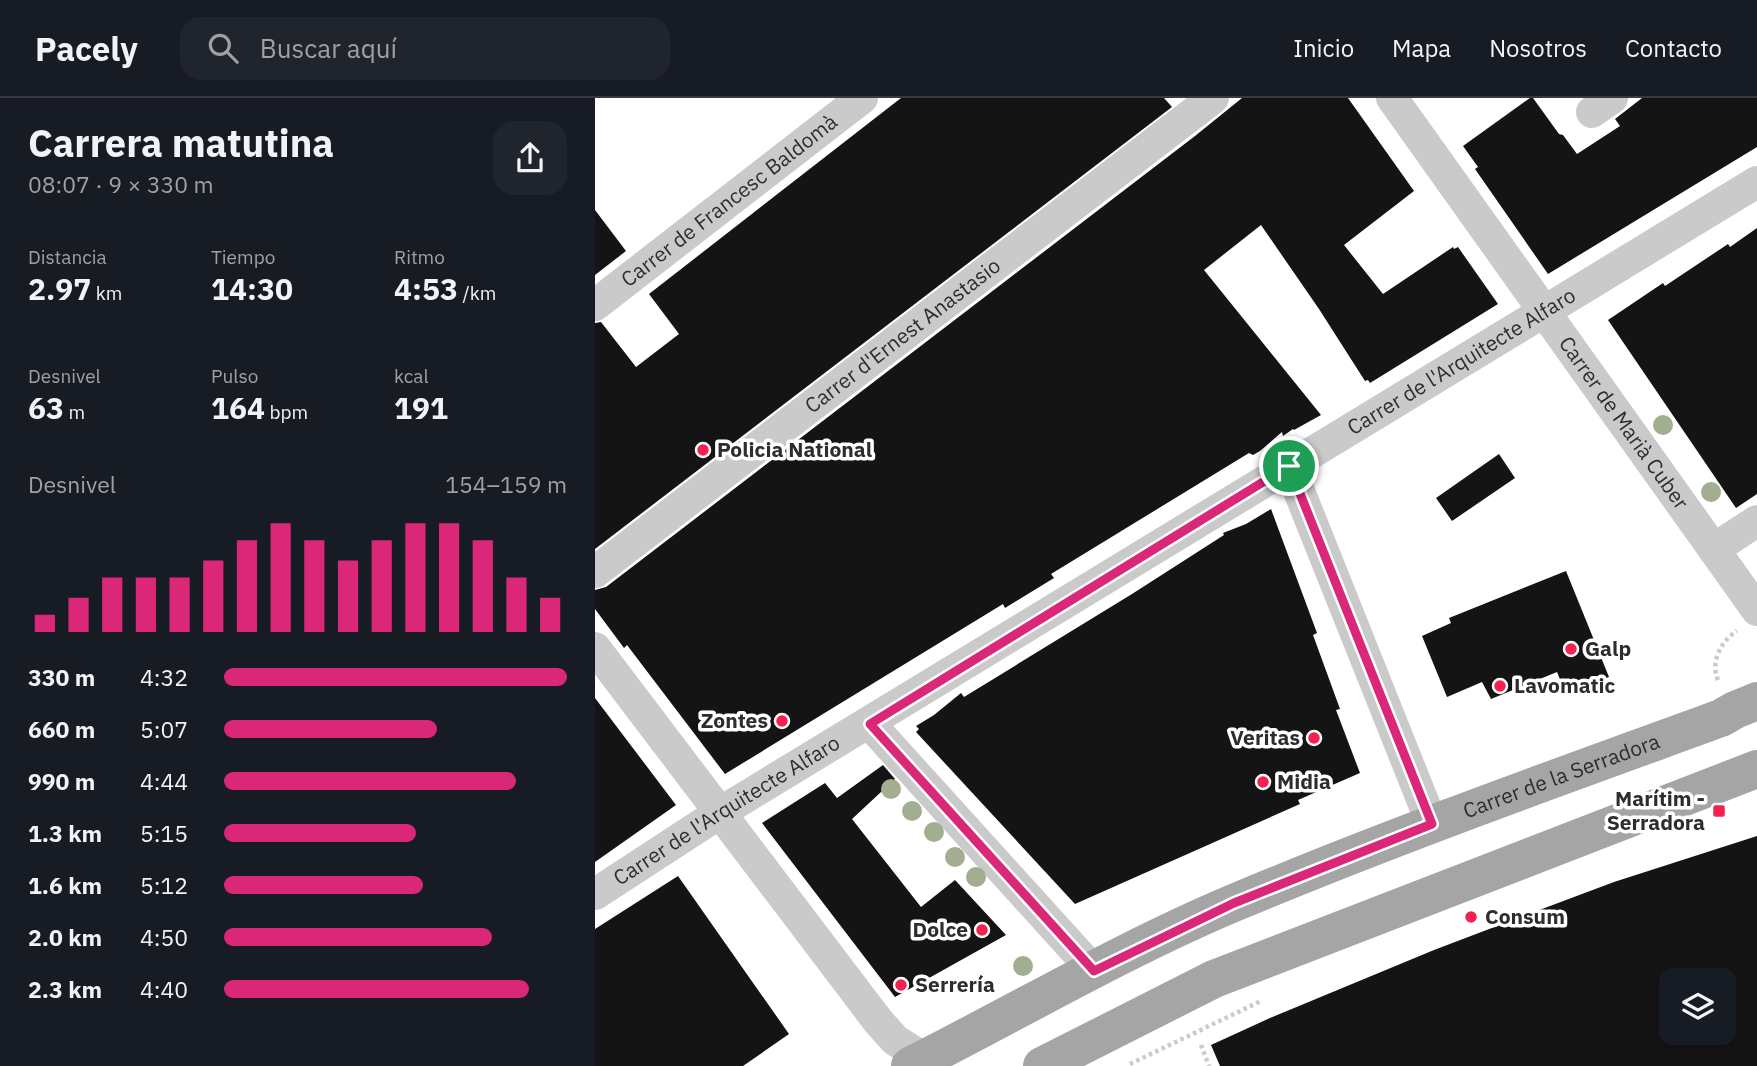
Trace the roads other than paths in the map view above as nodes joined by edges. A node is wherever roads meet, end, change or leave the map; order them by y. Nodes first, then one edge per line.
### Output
1 (863, 98) edge
2 (1213, 98) edge
3 (1392, 98) edge
4 (1757, 182) edge
5 (595, 305) edge
6 (1543, 312) junction
7 (1289, 466) junction
8 (1757, 521) edge
9 (1714, 549) junction
10 (595, 572) edge
11 (1757, 610) edge
12 (595, 648) edge
13 (1757, 701) edge
14 (870, 724) junction
15 (1757, 769) edge
16 (721, 812) junction
17 (1432, 824) junction
18 (595, 894) edge
19 (1094, 971) junction
20 (918, 1062) edge
21 (1042, 1066) edge

1 - 5 street, Carrer de Francesc Baldomà
2 - 10 street, Carrer d'Ernest Anastasio
3 - 6 street, Carrer de Marià Cuber
4 - 6 street, Carrer de l'Arquitecte Alfaro
6 - 7 street, Carrer de l'Arquitecte Alfaro
6 - 9 street, Carrer de Marià Cuber
7 - 14 street, Carrer de l'Arquitecte Alfaro
7 - 17 street
8 - 9 street
9 - 11 street, Carrer de Marià Cuber
12 - 16 street
13 - 17 main road, Carrer de la Serradora
14 - 16 street, Carrer de l'Arquitecte Alfaro
14 - 19 street
15 - 21 main road
16 - 18 street, Carrer de l'Arquitecte Alfaro
16 - 20 street
17 - 19 main road, Carrer de la Serradora
19 - 20 main road, Carrer de la Serradora

